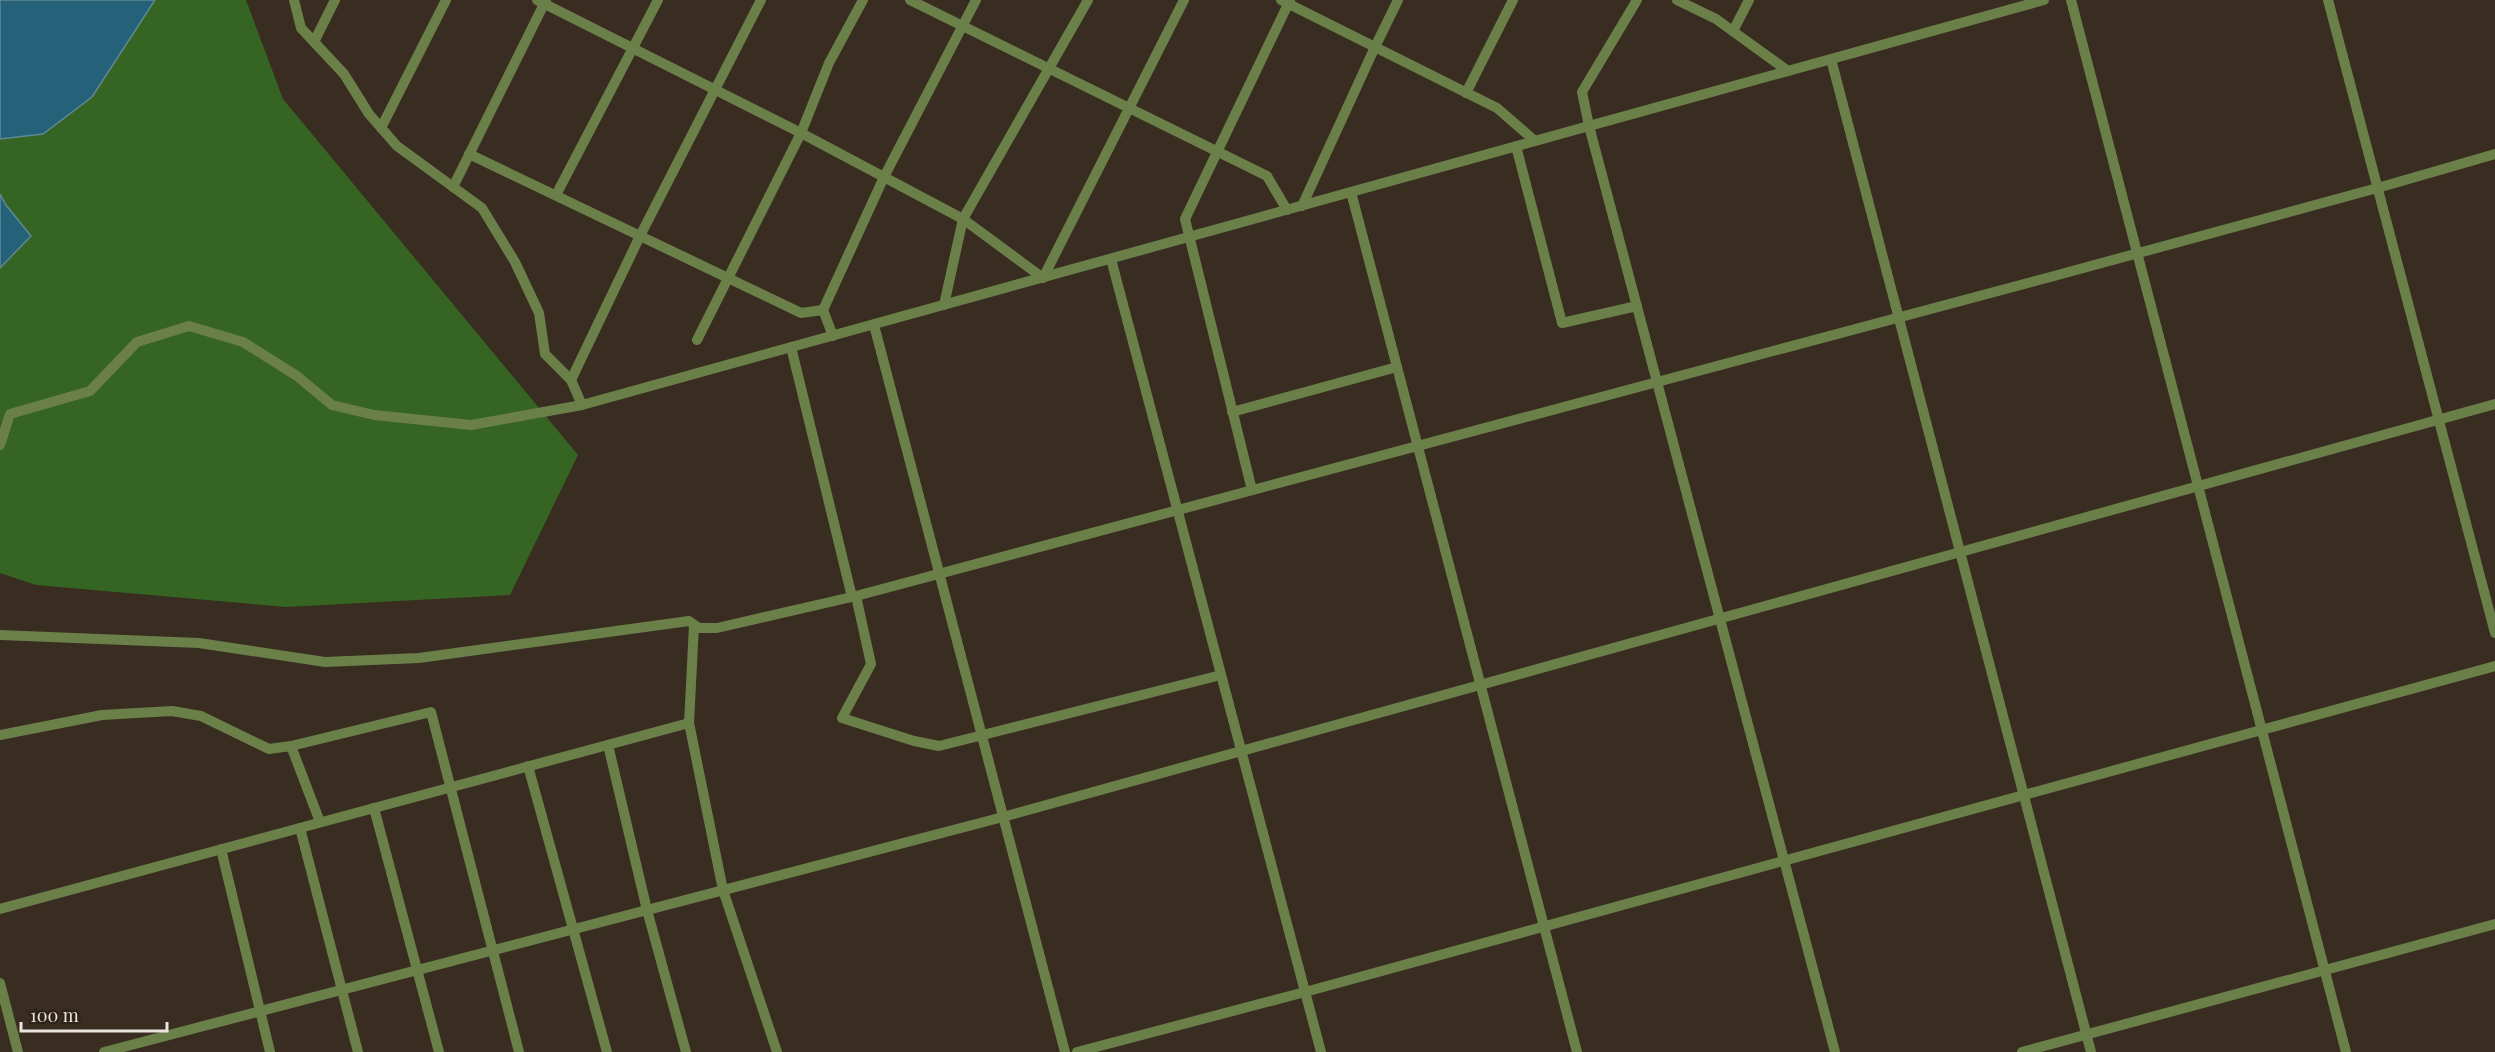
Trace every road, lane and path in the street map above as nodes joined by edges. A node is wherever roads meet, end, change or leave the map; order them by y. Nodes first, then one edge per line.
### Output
1 (294, 0) edge
2 (335, 0) edge
3 (446, 0) edge
4 (658, 0) edge
5 (761, 0) edge
6 (863, 0) edge
7 (910, 0) edge
8 (976, 0) edge
9 (1088, 0) edge
10 (1184, 0) edge
11 (1398, 0) edge
12 (1513, 0) edge
13 (1636, 0) edge
14 (1677, 0) edge
15 (1749, 0) edge
16 (2044, 0) edge
17 (2071, 0) edge
18 (2328, 0) edge
19 (543, 1) edge
20 (1286, 1) edge
21 (2027, 2) edge
22 (963, 27) junction
23 (1733, 31) junction
24 (314, 42) junction
25 (1375, 47) junction
26 (634, 49) junction
27 (1831, 59) junction
28 (1049, 70) junction
29 (1788, 71) junction
30 (715, 90) junction
31 (1466, 93) junction
32 (1129, 109) junction
33 (1589, 126) junction
34 (381, 128) junction
35 (801, 133) junction
36 (1535, 141) junction
37 (1516, 146) junction
38 (1216, 152) junction
39 (469, 154) junction
40 (2495, 154) edge
41 (884, 177) junction
42 (453, 187) junction
43 (2378, 188) junction
44 (1351, 192) junction
45 (556, 195) junction
46 (1302, 206) junction
47 (1287, 210) junction
48 (963, 219) junction
49 (640, 236) junction
50 (1188, 237) junction
51 (2137, 253) junction
52 (1111, 259) junction
53 (727, 277) junction
54 (1043, 278) junction
55 (944, 305) junction
56 (1637, 306) junction
57 (823, 310) junction
58 (1898, 317) junction
59 (874, 325) junction
60 (833, 336) junction
61 (697, 340) dead end
62 (791, 348) junction
63 (1397, 367) junction
64 (571, 380) junction
65 (1657, 382) junction
66 (2495, 404) edge
67 (582, 405) junction
68 (1232, 412) junction
69 (2439, 420) junction
70 (0, 445) edge
71 (1418, 446) junction
72 (2198, 486) junction
73 (1252, 490) junction
74 (1178, 510) junction
75 (1960, 552) junction
76 (940, 574) junction
77 (854, 596) junction
78 (1720, 619) junction
79 (694, 625) junction
80 (2495, 633) edge
81 (0, 635) edge
82 (2495, 666) edge
83 (1221, 675) junction
84 (1480, 685) junction
85 (688, 723) junction
86 (2262, 730) junction
87 (0, 735) edge
88 (982, 736) junction
89 (608, 745) junction
90 (291, 746) junction
91 (1242, 751) junction
92 (528, 766) junction
93 (450, 787) junction
94 (2024, 795) junction
95 (374, 808) junction
96 (1004, 817) junction
97 (320, 822) junction
98 (300, 828) junction
99 (221, 849) junction
100 (1784, 861) junction
101 (723, 890) junction
102 (0, 909) edge
103 (647, 910) junction
104 (2495, 924) edge
105 (1544, 926) junction
106 (574, 929) junction
107 (492, 951) junction
108 (417, 970) junction
109 (2325, 970) junction
110 (0, 983) edge
111 (342, 990) junction
112 (1305, 992) junction
113 (260, 1011) junction
114 (2087, 1035) junction
115 (18, 1052) edge
116 (104, 1052) edge
117 (270, 1052) edge
118 (358, 1052) edge
119 (438, 1052) edge
120 (519, 1052) edge
121 (606, 1052) edge
122 (686, 1052) edge
123 (777, 1052) edge
124 (1065, 1052) edge
125 (1077, 1052) edge
126 (1321, 1052) edge
127 (1577, 1052) edge
128 (1835, 1052) edge
129 (2022, 1052) edge
130 (2091, 1052) edge
131 (2346, 1052) edge

1 - 24 street
2 - 24 street
3 - 34 street
4 - 26 street
5 - 30 street
6 - 35 street
7 - 22 street
8 - 22 street
9 - 28 street
10 - 32 street
11 - 25 street
12 - 31 street
13 - 33 street
14 - 23 street
15 - 23 street
16 - 21 street
17 - 51 street
18 - 43 street
19 - 26 street
19 - 39 street
20 - 25 street
20 - 38 street
21 - 27 street
22 - 28 street
22 - 41 street
23 - 29 street
24 - 34 street
25 - 31 street
25 - 46 street
26 - 30 street
26 - 45 street
27 - 29 street
27 - 58 street
28 - 32 street
28 - 48 street
29 - 33 street
30 - 35 street
30 - 49 street
31 - 36 street
32 - 38 street
32 - 54 street
33 - 36 street
33 - 56 street
34 - 42 street
35 - 41 street
35 - 53 street
36 - 37 street
37 - 44 street
37 - 56 street
38 - 47 street
38 - 50 street
39 - 42 street
39 - 45 street
40 - 43 street
41 - 48 street
41 - 57 street
42 - 64 street
43 - 51 street
43 - 69 street
44 - 46 street
44 - 63 street
45 - 49 street
46 - 47 street
47 - 50 street
48 - 54 street
48 - 55 street
49 - 53 street
49 - 64 street
50 - 52 street
50 - 68 street
51 - 58 street
51 - 72 street
52 - 54 street
52 - 74 street
53 - 57 street
53 - 61 street
54 - 55 street
55 - 59 street
56 - 65 street
57 - 60 street
58 - 65 street
58 - 75 street
59 - 60 street
59 - 76 street
60 - 62 street
62 - 67 street
62 - 77 street
63 - 68 street
63 - 71 street
64 - 67 street
65 - 71 street
65 - 78 street
66 - 69 street
67 - 70 street
68 - 73 street
69 - 72 street
69 - 80 street
71 - 73 street
71 - 84 street
72 - 75 street
72 - 86 street
73 - 74 street
74 - 76 street
74 - 83 street
75 - 78 street
75 - 94 street
76 - 77 street
76 - 88 street
77 - 79 street
77 - 88 street
78 - 84 street
78 - 100 street
79 - 81 street
79 - 85 street
82 - 86 street
83 - 88 street
83 - 91 street
84 - 91 street
84 - 105 street
85 - 89 street
85 - 101 street
86 - 94 street
86 - 109 street
87 - 90 street
88 - 96 street
89 - 92 street
89 - 103 street
90 - 93 street
90 - 97 street
91 - 96 street
91 - 112 street
92 - 93 street
92 - 106 street
93 - 95 street
93 - 107 street
94 - 100 street
94 - 114 street
95 - 97 street
95 - 108 street
96 - 101 street
96 - 124 street
97 - 98 street
98 - 99 street
98 - 111 street
99 - 102 street
99 - 113 street
100 - 105 street
100 - 128 street
101 - 103 street
101 - 123 street
103 - 106 street
103 - 122 street
104 - 109 street
105 - 112 street
105 - 127 street
106 - 107 street
106 - 121 street
107 - 108 street
107 - 120 street
108 - 111 street
108 - 119 street
109 - 114 street
109 - 131 street
110 - 115 street
111 - 113 street
111 - 118 street
112 - 125 street
112 - 126 street
113 - 116 street
113 - 117 street
114 - 129 street
114 - 130 street

